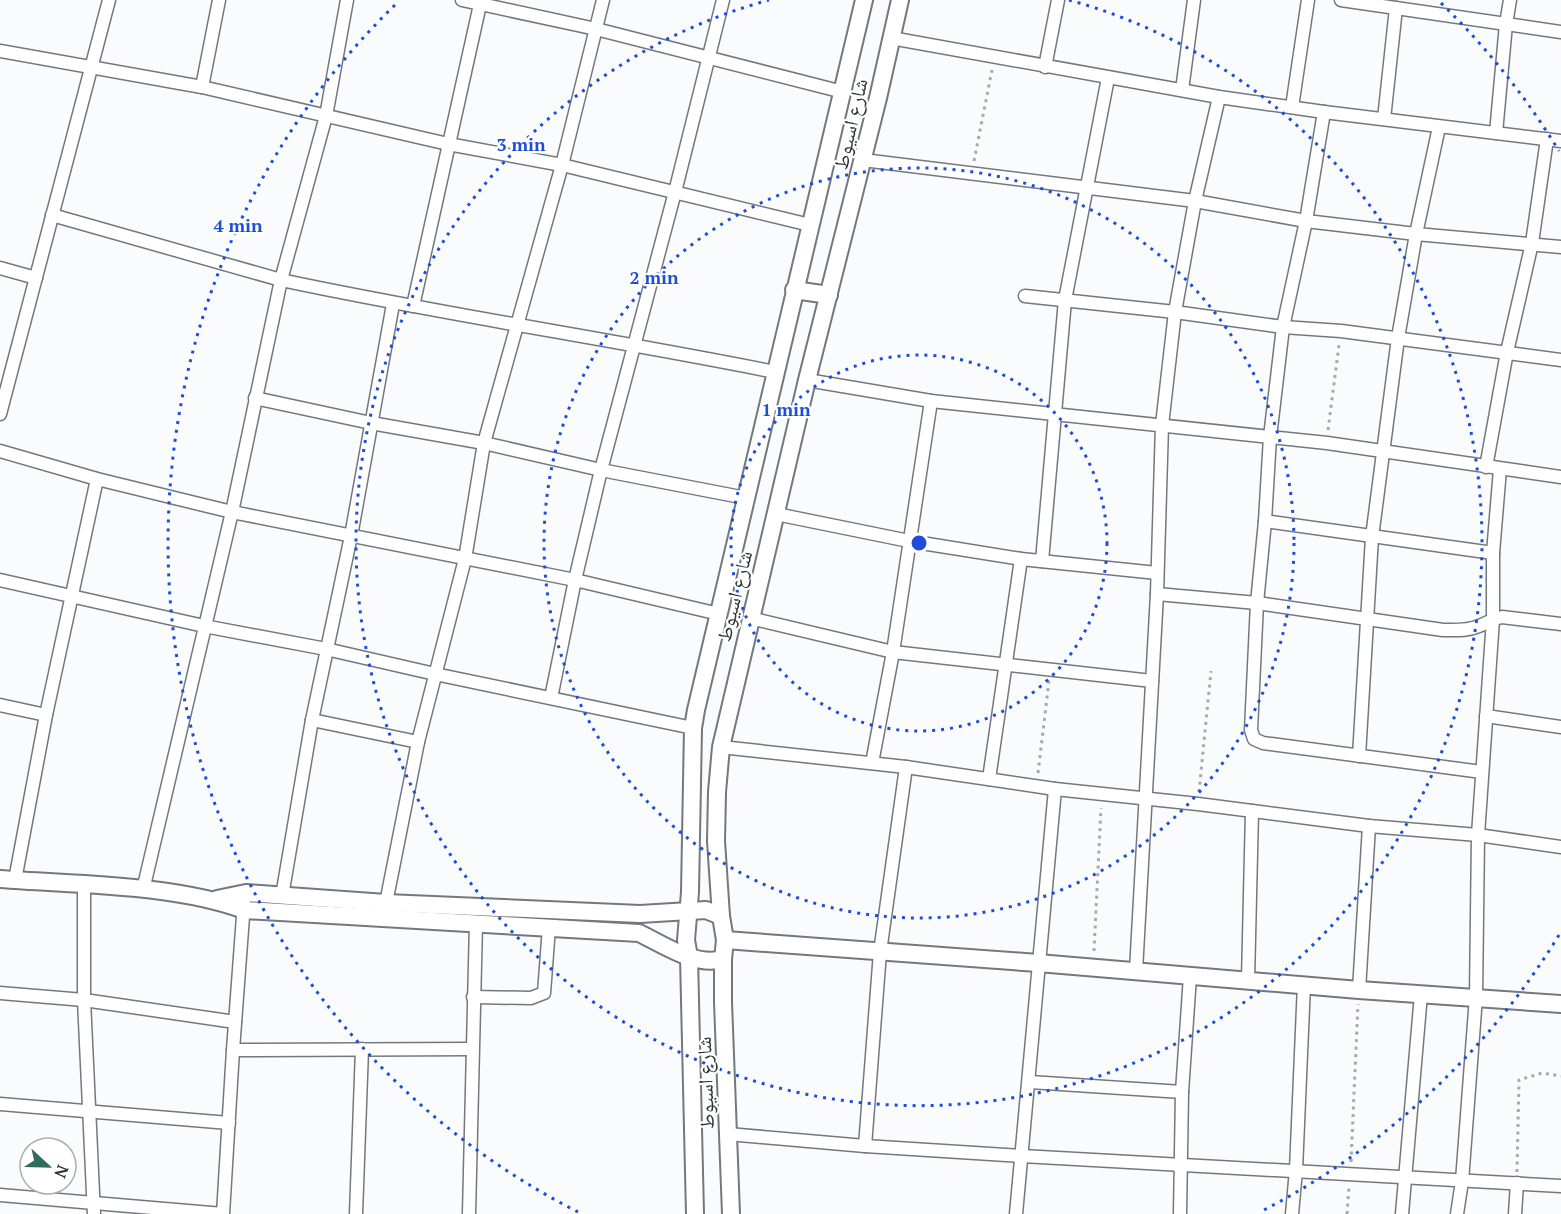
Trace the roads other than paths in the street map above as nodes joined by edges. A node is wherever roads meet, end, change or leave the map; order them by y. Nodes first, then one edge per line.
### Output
1 (109, 0) edge
2 (219, 0) edge
3 (347, 0) edge
4 (462, 0) edge
5 (603, 0) edge
6 (723, 0) edge
7 (864, 0) edge
8 (900, 0) edge
9 (1058, 0) edge
10 (1194, 0) edge
11 (1308, 0) edge
12 (1341, 0) edge
13 (1510, 0) edge
14 (480, 2) edge
15 (1396, 8) junction
16 (1506, 24) junction
17 (596, 29) junction
18 (1561, 32) edge
19 (891, 38) junction
20 (0, 51) edge
21 (709, 59) junction
22 (1045, 67) junction
23 (92, 69) junction
24 (1108, 78) junction
25 (202, 87) junction
26 (1182, 90) junction
27 (843, 92) junction
28 (1219, 97) junction
29 (1292, 107) junction
30 (1324, 112) junction
31 (326, 116) junction
32 (1384, 119) junction
33 (1439, 127) junction
34 (1496, 133) junction
35 (1547, 139) junction
36 (1561, 141) edge
37 (448, 144) junction
38 (863, 160) junction
39 (562, 165) junction
40 (1086, 188) junction
41 (675, 192) junction
42 (1195, 201) junction
43 (52, 215) junction
44 (1306, 221) junction
45 (810, 225) junction
46 (1416, 234) junction
47 (1532, 243) junction
48 (1561, 247) edge
49 (0, 268) edge
50 (36, 278) junction
51 (281, 280) junction
52 (794, 290) junction
53 (829, 295) junction
54 (1025, 296) dead end
55 (1065, 300) junction
56 (393, 304) junction
57 (413, 306) junction
58 (1175, 312) junction
59 (518, 324) junction
60 (1283, 327) junction
61 (1398, 338) junction
62 (636, 344) junction
63 (1507, 352) junction
64 (1561, 360) edge
65 (775, 372) junction
66 (807, 380) junction
67 (255, 398) junction
68 (931, 401) junction
69 (0, 414) edge
70 (1054, 415) junction
71 (371, 423) junction
72 (1162, 425) junction
73 (1270, 437) junction
74 (484, 443) junction
75 (1384, 450) junction
76 (0, 451) edge
77 (1486, 467) junction
78 (1500, 469) junction
79 (601, 470) junction
80 (1561, 477) edge
81 (98, 479) junction
82 (746, 498) junction
83 (232, 512) junction
84 (776, 514) junction
85 (1265, 521) junction
86 (351, 536) junction
87 (1372, 537) junction
88 (909, 541) junction
89 (1493, 553) junction
90 (465, 559) junction
91 (1021, 559) junction
92 (1042, 561) junction
93 (1158, 573) junction
94 (0, 580) edge
95 (575, 580) junction
96 (1156, 594) junction
97 (72, 597) junction
98 (1257, 603) junction
99 (718, 614) junction
100 (750, 618) junction
101 (1367, 618) junction
102 (1493, 619) junction
103 (1561, 624) edge
104 (204, 626) junction
105 (326, 649) junction
106 (892, 652) junction
107 (1005, 665) junction
108 (435, 674) junction
109 (1152, 681) junction
110 (551, 698) junction
111 (0, 705) edge
112 (46, 715) junction
113 (1486, 716) junction
114 (312, 720) junction
115 (1561, 727) edge
116 (693, 728) junction
117 (418, 742) junction
118 (721, 747) junction
119 (1359, 756) junction
120 (872, 763) junction
121 (906, 767) junction
122 (1482, 772) junction
123 (989, 779) junction
124 (1055, 789) junction
125 (1145, 799) junction
126 (1252, 811) junction
127 (1369, 826) junction
128 (1478, 835) junction
129 (1561, 848) edge
130 (7, 880) edge
131 (84, 885) junction
132 (143, 890) junction
133 (282, 896) junction
134 (245, 902) junction
135 (386, 903) junction
136 (688, 911) junction
137 (640, 914) junction
138 (720, 916) junction
139 (476, 923) junction
140 (549, 927) junction
141 (639, 933) junction
142 (725, 940) junction
143 (880, 952) junction
144 (689, 957) junction
145 (723, 959) junction
146 (1038, 963) junction
147 (1136, 971) junction
148 (1190, 975) junction
149 (1248, 980) junction
150 (1304, 984) junction
151 (1359, 990) junction
152 (0, 993) edge
153 (1421, 994) junction
154 (473, 997) junction
155 (1476, 997) junction
156 (84, 1000) junction
157 (1561, 1004) edge
158 (235, 1022) junction
159 (362, 1049) junction
160 (472, 1049) junction
161 (233, 1050) junction
162 (1029, 1082) junction
163 (1182, 1092) junction
164 (0, 1104) edge
165 (89, 1113) junction
166 (229, 1123) junction
167 (728, 1134) junction
168 (865, 1146) junction
169 (1022, 1156) junction
170 (1180, 1164) junction
171 (1296, 1170) junction
172 (1406, 1179) junction
173 (1461, 1181) junction
174 (1517, 1183) junction
175 (1561, 1186) edge
176 (0, 1195) edge
177 (94, 1208) edge
178 (356, 1214) edge
179 (469, 1214) edge
180 (695, 1214) edge
181 (731, 1214) edge
182 (1016, 1214) edge
183 (1180, 1214) edge
184 (1292, 1214) edge
185 (1402, 1214) edge
186 (1457, 1214) edge
187 (1515, 1214) edge

1 - 23 street
2 - 25 street
3 - 31 street
4 - 14 street
5 - 17 street
6 - 21 street
7 - 27 street, شارع اسيوط
8 - 19 street, شارع اسيوط
9 - 22 street
10 - 26 street
11 - 29 street
12 - 15 street
13 - 16 street
14 - 17 street
14 - 37 street
15 - 16 street
15 - 32 street
16 - 18 street
16 - 34 street
17 - 21 street
17 - 39 street
19 - 22 street
19 - 38 street, شارع اسيوط
20 - 23 street
21 - 27 street
21 - 41 street
22 - 24 street
23 - 25 street
23 - 43 street
24 - 26 street
24 - 40 street
25 - 31 street
26 - 28 street
27 - 45 street, شارع اسيوط
28 - 29 street
28 - 42 street
29 - 30 street
30 - 32 street
30 - 44 street
31 - 37 street
31 - 51 street
32 - 33 street
33 - 34 street
33 - 46 street
34 - 35 street
35 - 36 street
35 - 47 street
37 - 39 street
37 - 57 street
38 - 40 street
38 - 53 street, شارع اسيوط
39 - 41 street
39 - 59 street
40 - 42 street
40 - 55 street
41 - 45 street
41 - 62 street
42 - 44 street
42 - 58 street
43 - 50 street
43 - 51 street
44 - 46 street
44 - 60 street
45 - 52 street, شارع اسيوط
46 - 47 street
46 - 61 street
47 - 48 street
47 - 63 street
49 - 50 street
50 - 69 street
51 - 56 street
51 - 67 street
52 - 53 street
52 - 65 street, شارع اسيوط
53 - 66 street, شارع اسيوط
54 - 55 street
55 - 58 street
55 - 70 street
56 - 57 street
56 - 71 street
57 - 59 street
58 - 60 street
58 - 72 street
59 - 62 street
59 - 74 street
60 - 61 street
60 - 73 street
61 - 63 street
61 - 75 street
62 - 65 street
62 - 79 street
63 - 64 street
63 - 77 street
65 - 82 street, شارع اسيوط
66 - 68 street
66 - 84 street, شارع اسيوط
67 - 71 street
67 - 83 street
68 - 70 street
68 - 88 street
70 - 72 street
70 - 92 street
71 - 74 street
71 - 86 street
72 - 73 street
72 - 93 street
73 - 75 street
73 - 85 street
74 - 79 street
74 - 90 street
75 - 77 street
75 - 87 street
76 - 81 street
77 - 78 street
78 - 80 street
78 - 89 street
79 - 82 street
79 - 95 street
81 - 83 street
81 - 97 street
82 - 99 street, شارع اسيوط
83 - 86 street
83 - 104 street
84 - 88 street
84 - 100 street, شارع اسيوط
85 - 87 street
85 - 98 street
86 - 90 street
86 - 105 street
87 - 89 street
87 - 101 street
88 - 91 street
88 - 106 street
89 - 102 street
90 - 95 street
90 - 108 street
91 - 92 street
91 - 107 street
92 - 93 street
93 - 96 street
94 - 97 street
95 - 99 street
95 - 110 street
96 - 98 street
96 - 109 street
97 - 104 street
97 - 112 street
98 - 101 street
98 - 119 street
99 - 116 street, شارع اسيوط
100 - 106 street
100 - 118 street, شارع اسيوط
101 - 102 street
101 - 119 street
102 - 103 street
102 - 113 street
104 - 105 street
104 - 132 street
105 - 108 street
105 - 114 street
106 - 107 street
106 - 120 street
107 - 109 street
107 - 123 street
108 - 110 street
108 - 117 street
109 - 125 street
110 - 116 street
111 - 112 street
112 - 130 street
113 - 115 street
113 - 122 street
114 - 117 street
114 - 133 street
116 - 136 street, شارع اسيوط
117 - 135 street
118 - 120 street
118 - 138 street, شارع اسيوط
119 - 122 street
120 - 121 street
121 - 123 street
121 - 143 street
122 - 128 street
123 - 124 street
124 - 125 street
124 - 146 street
125 - 126 street
125 - 147 street
126 - 127 street
126 - 149 street
127 - 128 street
127 - 151 street
128 - 129 street
128 - 155 street
130 - 131 street
131 - 132 street
131 - 156 street
132 - 134 street
133 - 134 street
133 - 135 street
134 - 139 street
134 - 158 street
135 - 137 street
136 - 137 street
136 - 138 street
136 - 144 street, شارع اسيوط
137 - 141 street
138 - 142 street, شارع اسيوط
139 - 140 street
139 - 154 street
140 - 141 street
140 - 154 street
141 - 144 street
142 - 143 street
142 - 145 street, شارع اسيوط
143 - 146 street
143 - 168 street
144 - 145 street
144 - 180 street, شارع اسيوط
145 - 167 street, شارع اسيوط
146 - 147 street
146 - 162 street
147 - 148 street
148 - 149 street
148 - 163 street
149 - 150 street
150 - 151 street
150 - 171 street
151 - 153 street
152 - 156 street
153 - 155 street
153 - 172 street
154 - 160 street
155 - 157 street
155 - 173 street
156 - 158 street
156 - 165 street
158 - 161 street
159 - 160 street
159 - 161 street
159 - 178 street
160 - 179 street
161 - 166 street
162 - 163 street
162 - 169 street
163 - 170 street
164 - 165 street
165 - 166 street
165 - 177 street
166 - 177 street
167 - 168 street
167 - 181 street, شارع اسيوط
168 - 169 street
169 - 170 street
169 - 182 street
170 - 171 street
170 - 183 street
171 - 172 street
171 - 184 street
172 - 173 street
172 - 185 street
173 - 174 street
173 - 186 street
174 - 175 street
174 - 187 street
176 - 177 street

